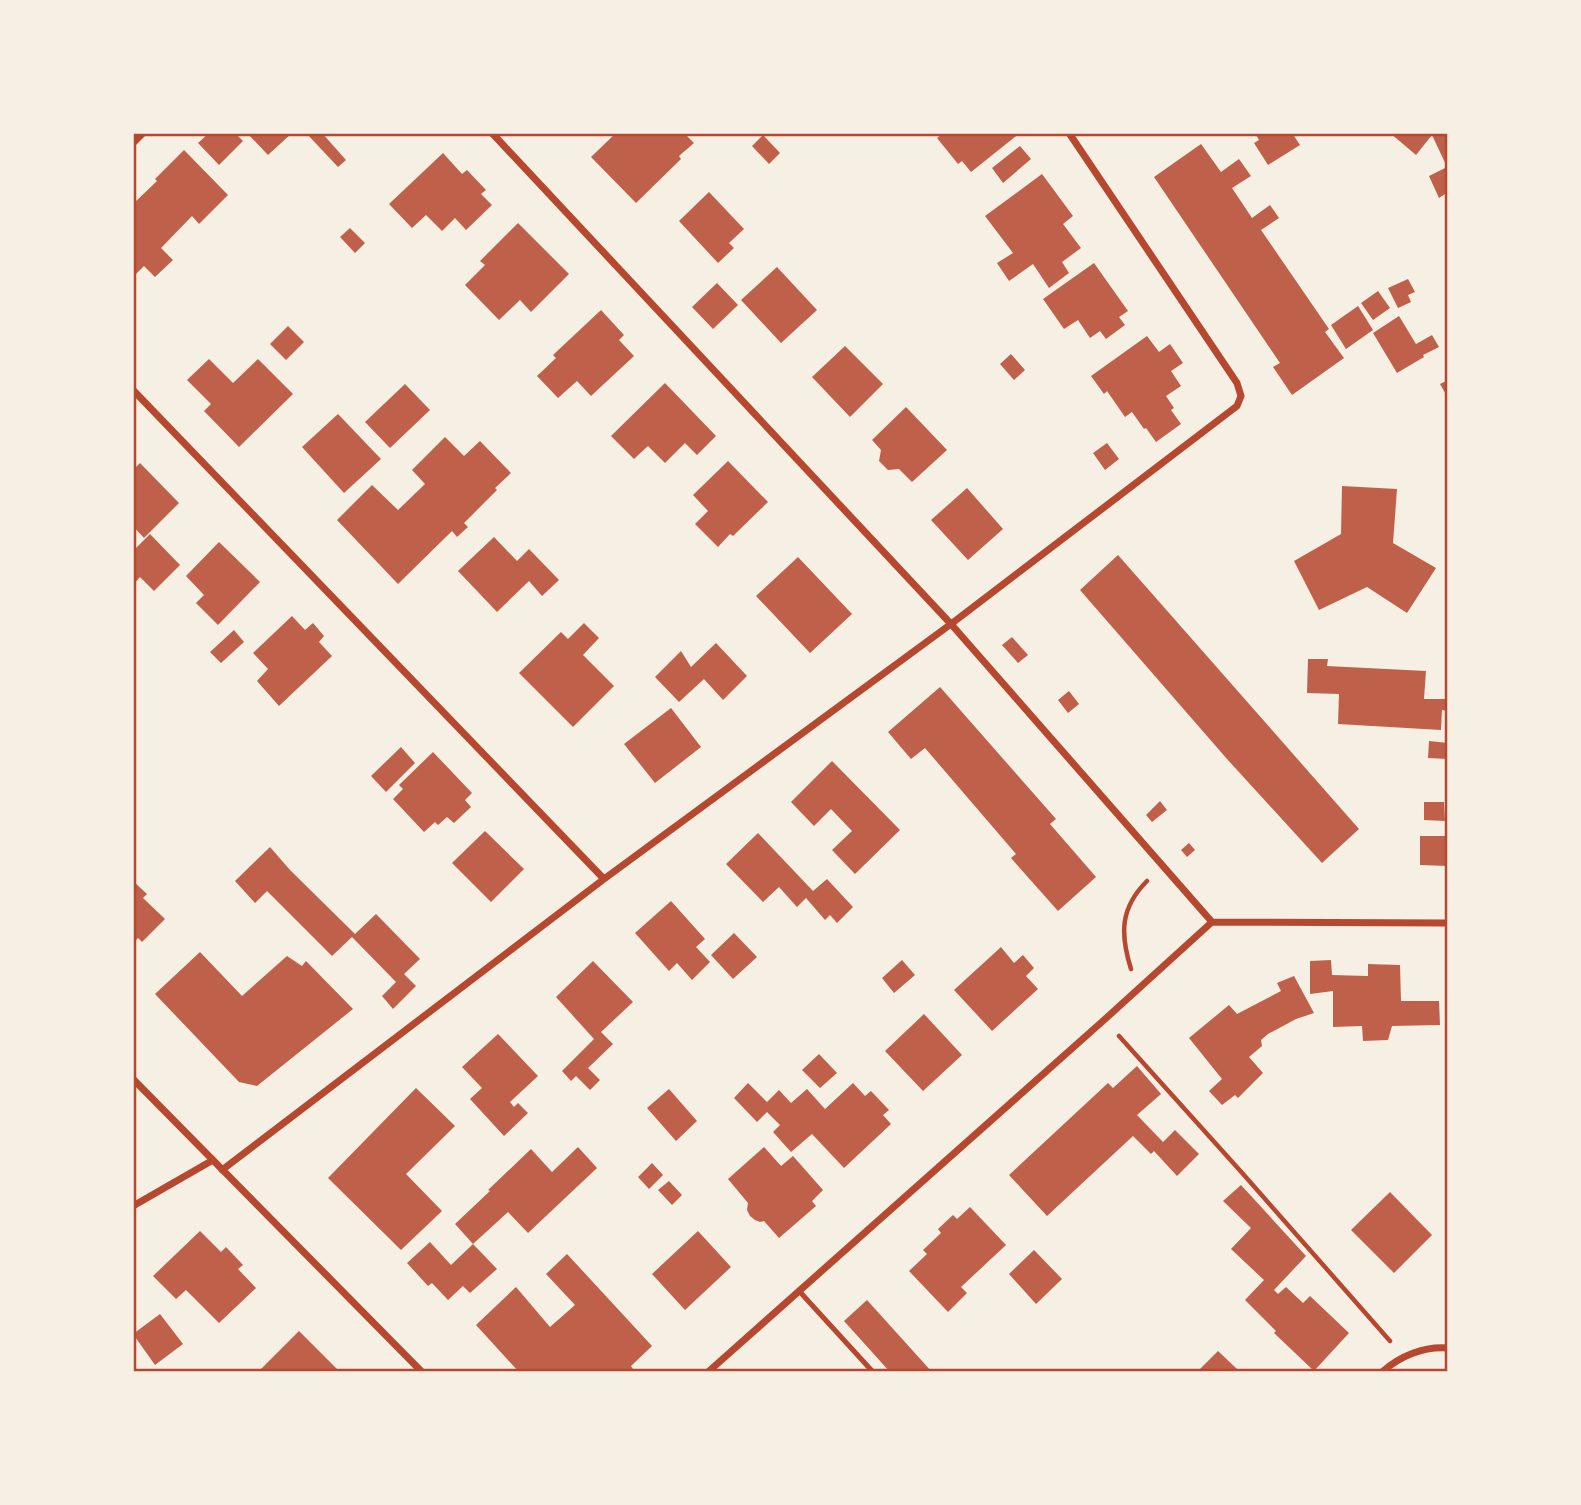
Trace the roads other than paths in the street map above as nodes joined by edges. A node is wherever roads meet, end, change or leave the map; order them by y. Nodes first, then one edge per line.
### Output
1 (143, 133) edge
2 (492, 133) edge
3 (1069, 133) edge
4 (133, 143) edge
5 (133, 390) edge
6 (951, 624) junction
7 (604, 879) junction
8 (1212, 922) junction
9 (1448, 923) edge
10 (133, 1079) edge
11 (213, 1160) junction
12 (222, 1170) junction
13 (133, 1206) edge
14 (800, 1292) junction
15 (1448, 1348) edge
16 (422, 1372) edge
17 (708, 1372) edge
18 (873, 1372) edge
19 (1382, 1372) edge

1 - 4 street
2 - 6 street
3 - 6 street
5 - 7 street
6 - 7 street
6 - 8 street
7 - 12 street
8 - 9 street
8 - 14 street
10 - 11 street
11 - 12 street
11 - 13 street
12 - 16 street
14 - 17 street
14 - 18 lane
15 - 19 street

